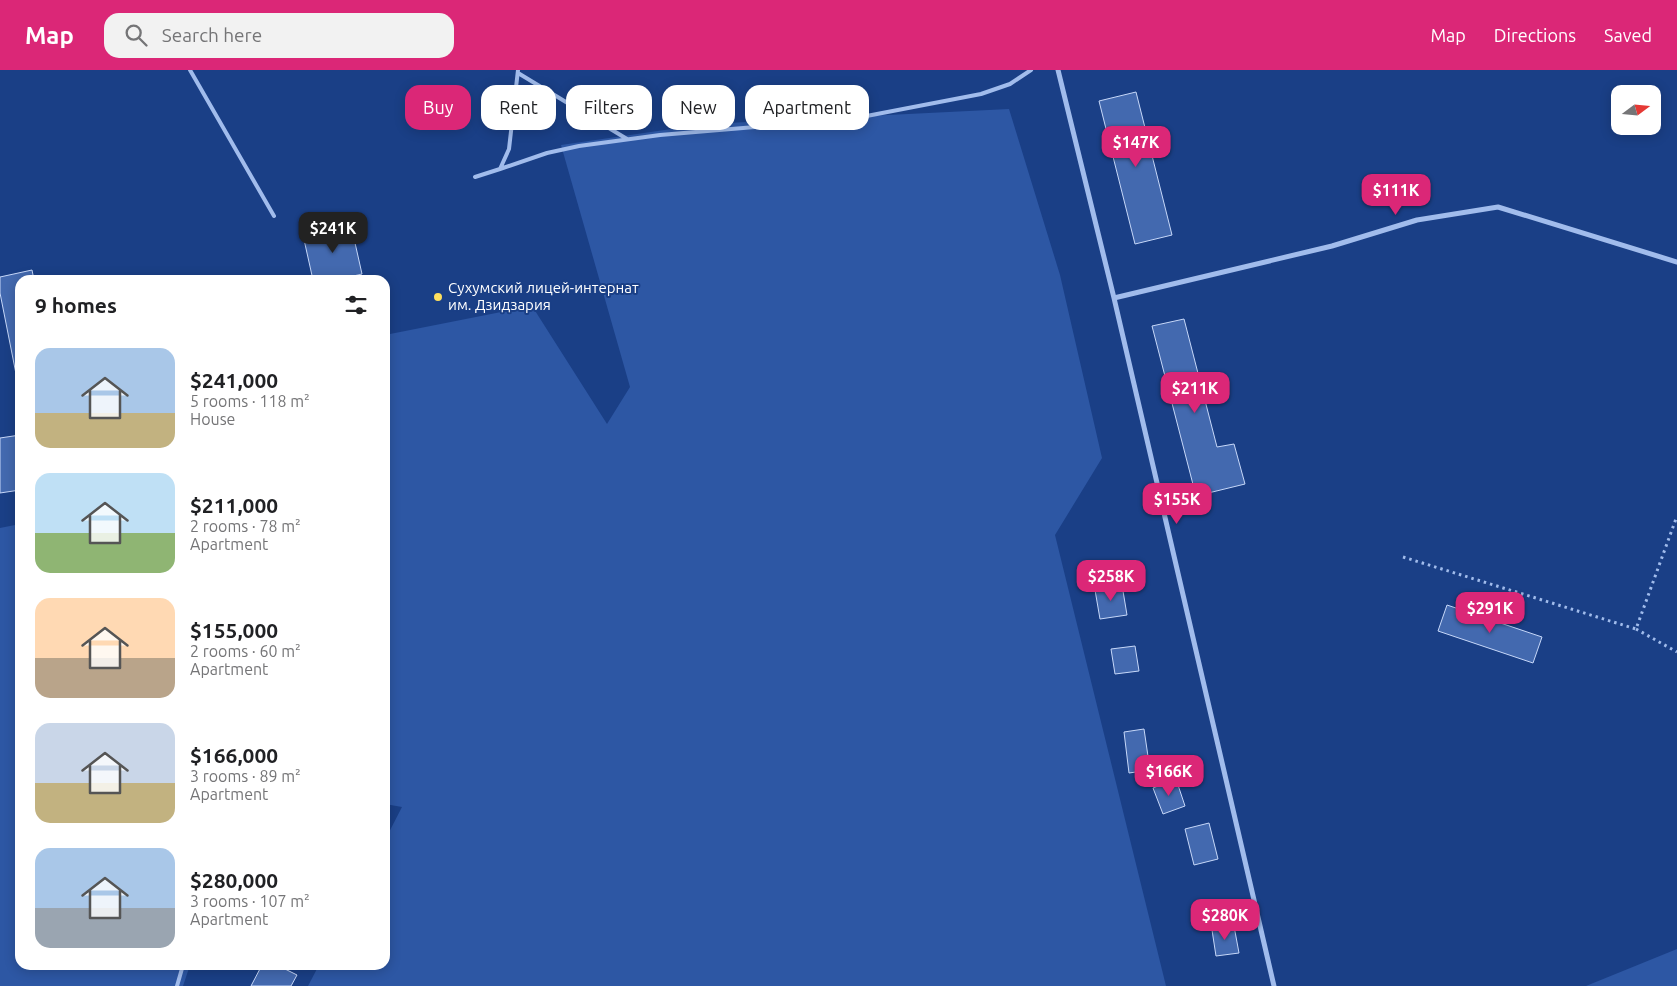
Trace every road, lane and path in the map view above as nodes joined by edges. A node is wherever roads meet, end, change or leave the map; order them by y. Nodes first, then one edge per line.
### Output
1 (190, 70) edge
2 (1031, 70) edge
3 (1058, 70) edge
4 (518, 72) edge
5 (627, 139) junction
6 (500, 168) junction
7 (475, 177) dead end
8 (274, 216) dead end
9 (1677, 262) edge
10 (1114, 298) junction
11 (1677, 516) edge
12 (1403, 558) dead end
13 (1636, 629) junction
14 (1677, 652) edge
15 (182, 970) edge
16 (177, 986) edge
17 (1274, 986) edge

1 - 8 lane
2 - 5 lane
3 - 10 street
4 - 5 lane
4 - 6 lane
5 - 6 lane
6 - 7 lane
9 - 10 street
10 - 17 street
11 - 13 path
12 - 13 path
13 - 14 path
15 - 16 lane

